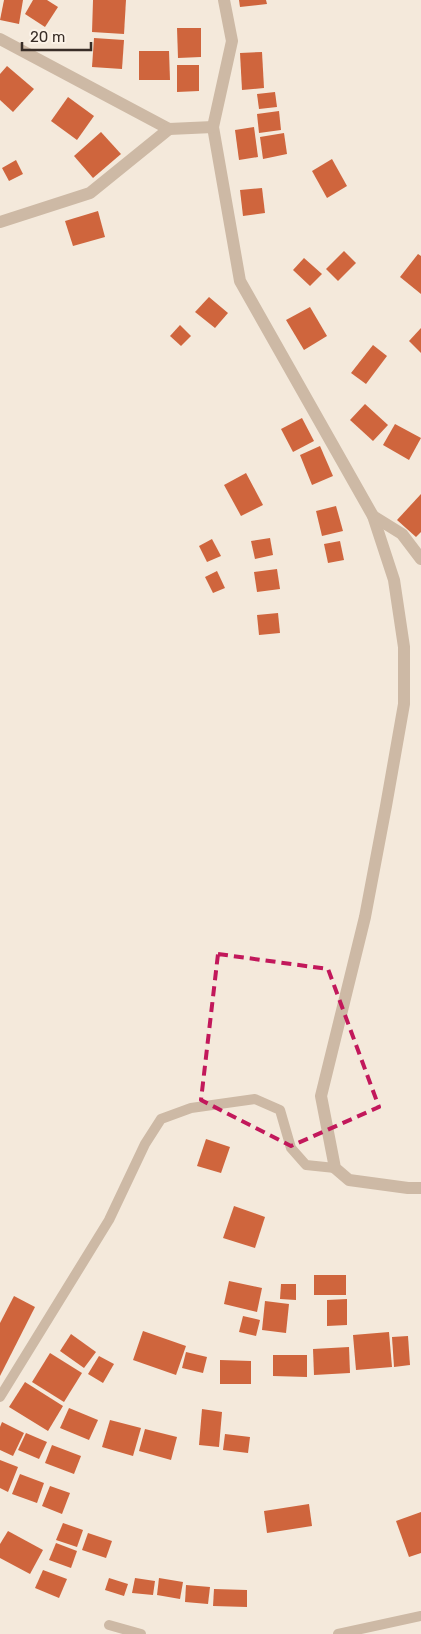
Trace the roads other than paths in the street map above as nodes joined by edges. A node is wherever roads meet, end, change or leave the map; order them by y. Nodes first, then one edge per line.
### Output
1 (224, 0) edge
2 (0, 39) edge
3 (213, 127) junction
4 (168, 130) junction
5 (0, 222) edge
6 (373, 516) junction
7 (421, 559) edge
8 (335, 1168) junction
9 (421, 1188) edge
10 (0, 1397) edge
11 (421, 1616) edge
12 (109, 1625) dead end
13 (141, 1634) edge
14 (338, 1634) edge

1 - 3 street
2 - 4 street
3 - 4 street
3 - 6 street
4 - 5 street
6 - 7 street
6 - 8 street
8 - 9 street
8 - 10 lane
11 - 14 lane
12 - 13 lane

